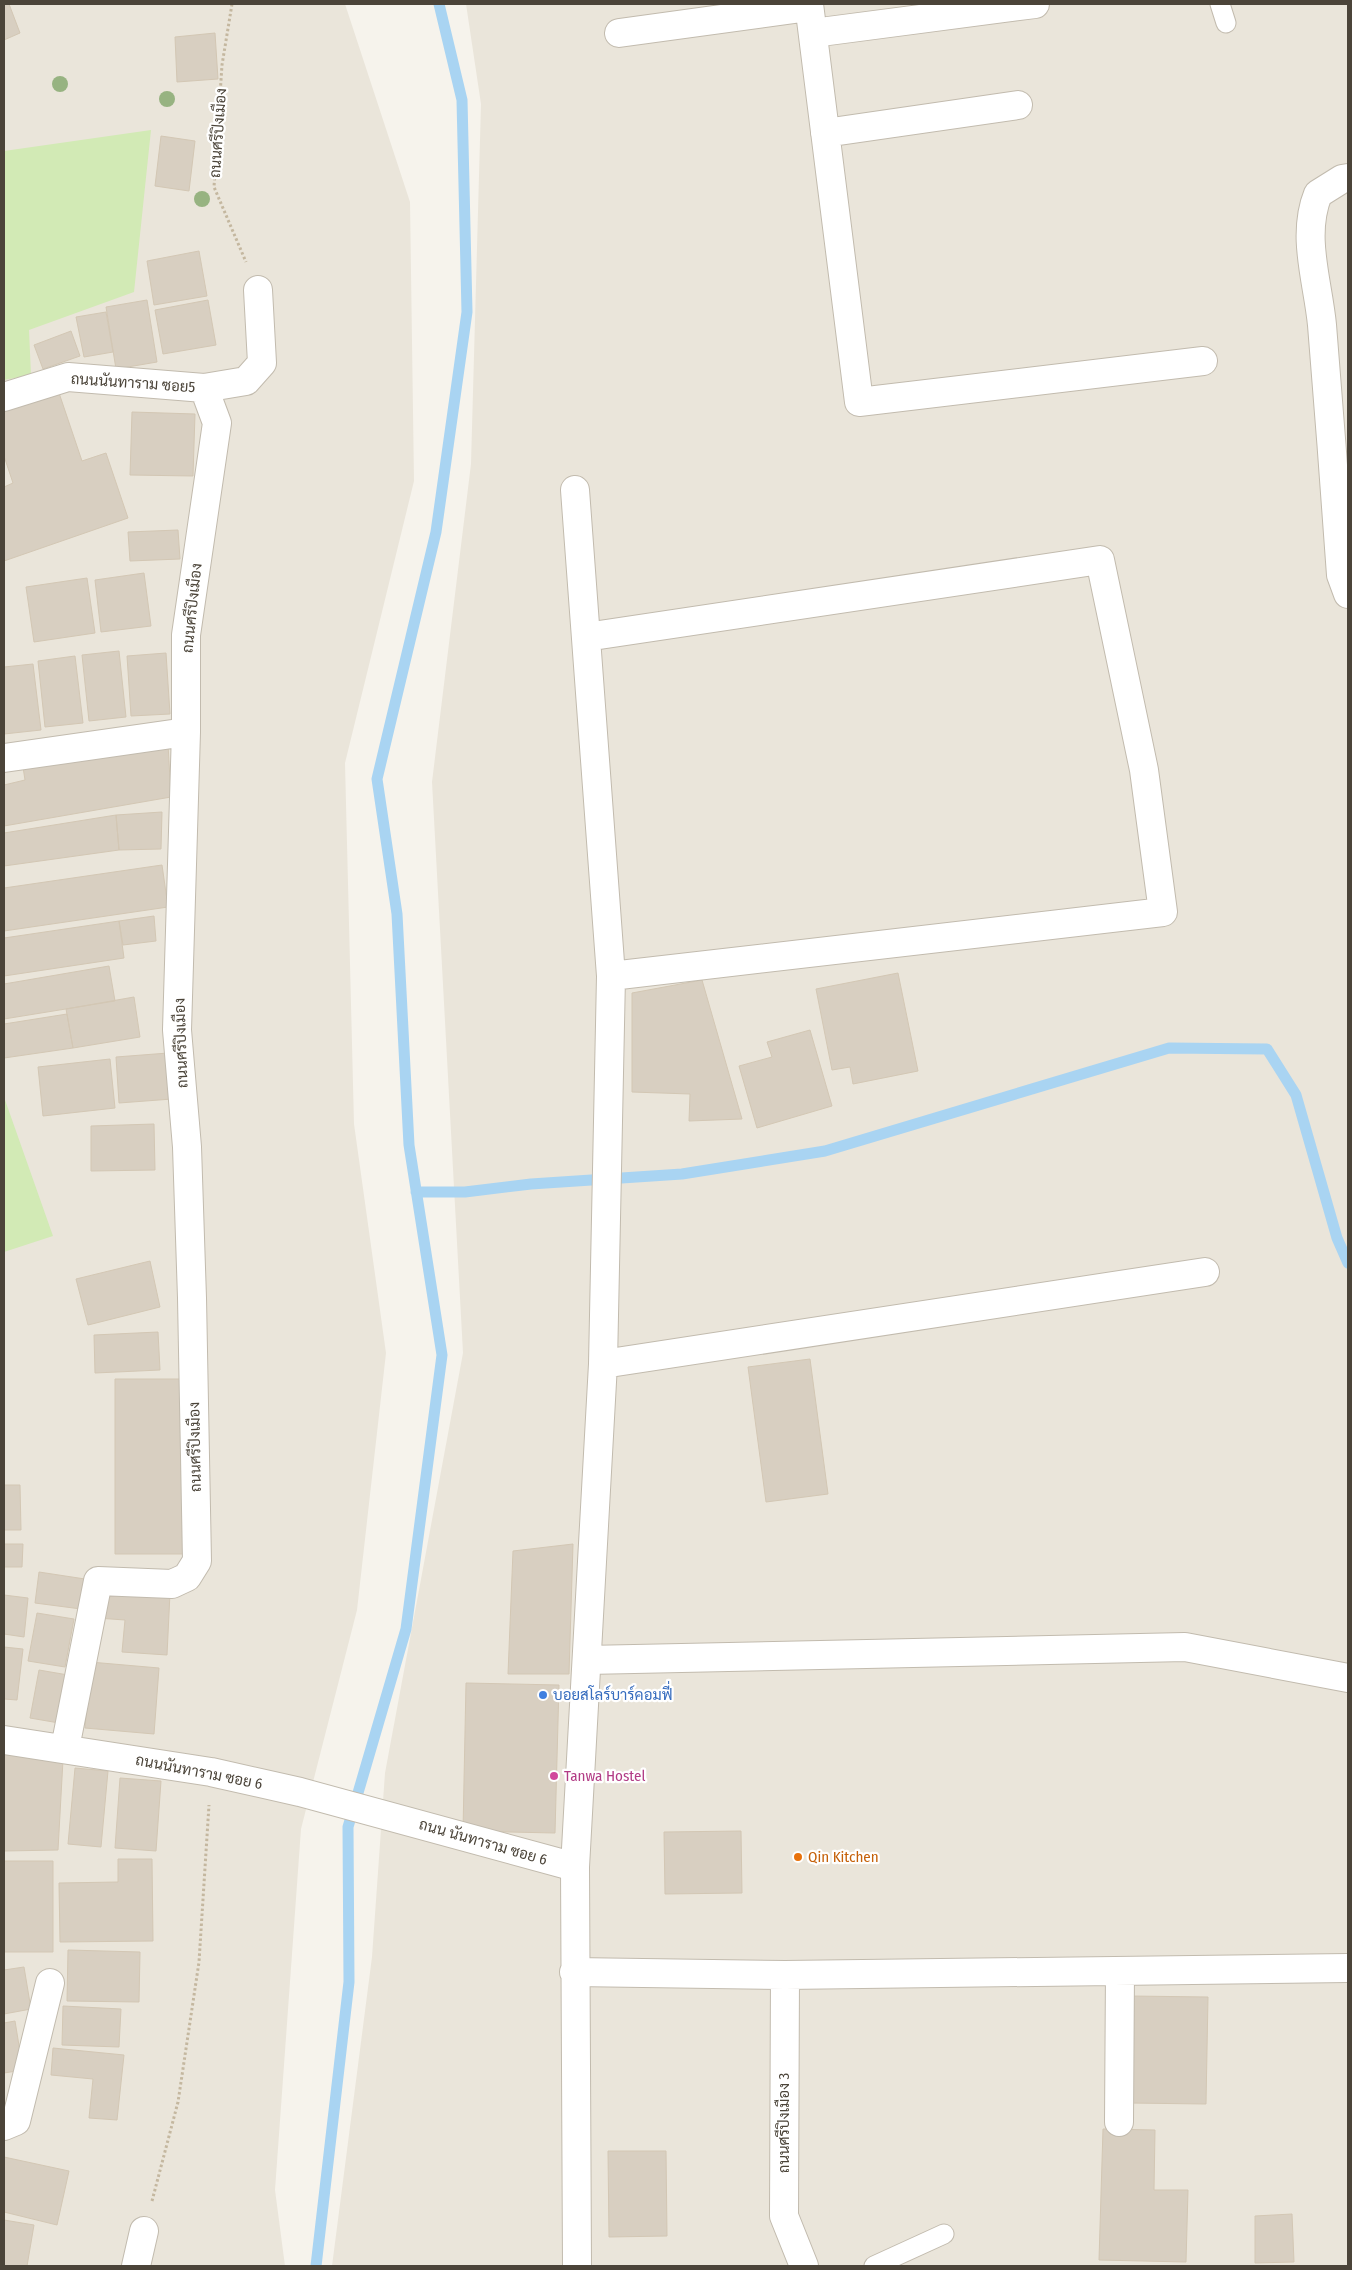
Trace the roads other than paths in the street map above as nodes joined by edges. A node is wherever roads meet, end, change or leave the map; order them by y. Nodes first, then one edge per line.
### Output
1 (1035, 4) edge
2 (1220, 4) edge
3 (810, 15) edge
4 (1226, 23) dead end
5 (619, 33) dead end
6 (1018, 105) dead end
7 (825, 133) junction
8 (1348, 178) edge
9 (258, 290) dead end
10 (1203, 361) dead end
11 (204, 388) junction
12 (4, 397) edge
13 (575, 490) dead end
14 (1348, 594) edge
15 (586, 637) junction
16 (186, 732) junction
17 (4, 758) edge
18 (611, 976) junction
19 (1205, 1272) dead end
20 (603, 1364) junction
21 (587, 1660) junction
22 (1348, 1678) edge
23 (4, 1740) edge
24 (65, 1748) junction
25 (391, 1816) joint
26 (575, 1867) junction
27 (1348, 1968) edge
28 (1120, 1971) junction
29 (574, 1972) junction
30 (785, 1975) junction
31 (50, 1983) dead end
32 (1120, 2122) dead end
33 (4, 2126) edge
34 (144, 2231) road end
35 (944, 2234) dead end
36 (136, 2266) edge
37 (577, 2266) edge
38 (804, 2266) edge
39 (874, 2266) edge

1 - 3 street
2 - 4 lane
3 - 5 street
3 - 7 street
6 - 7 street
7 - 10 street
8 - 14 street
9 - 11 street
11 - 12 street, ถนนนันทาราม ซอย5
11 - 16 street, ถนนศรีปิงเมือง
13 - 15 street
15 - 18 street
15 - 18 street
16 - 17 street
16 - 24 street, ถนนศรีปิงเมือง
18 - 20 street
19 - 20 street
20 - 21 street
21 - 22 street
21 - 26 street
23 - 24 street, ถนนนันทาราม ซอย 6
24 - 25 street, ถนนนันทาราม ซอย 6
25 - 26 street, ถนน นันทาราม ซอย 6
26 - 29 street
27 - 28 street
28 - 30 street
28 - 32 street
29 - 30 street
29 - 37 street
30 - 38 street, ถนนศรีปิงเมือง 3
31 - 33 street
34 - 36 street
35 - 39 lane

